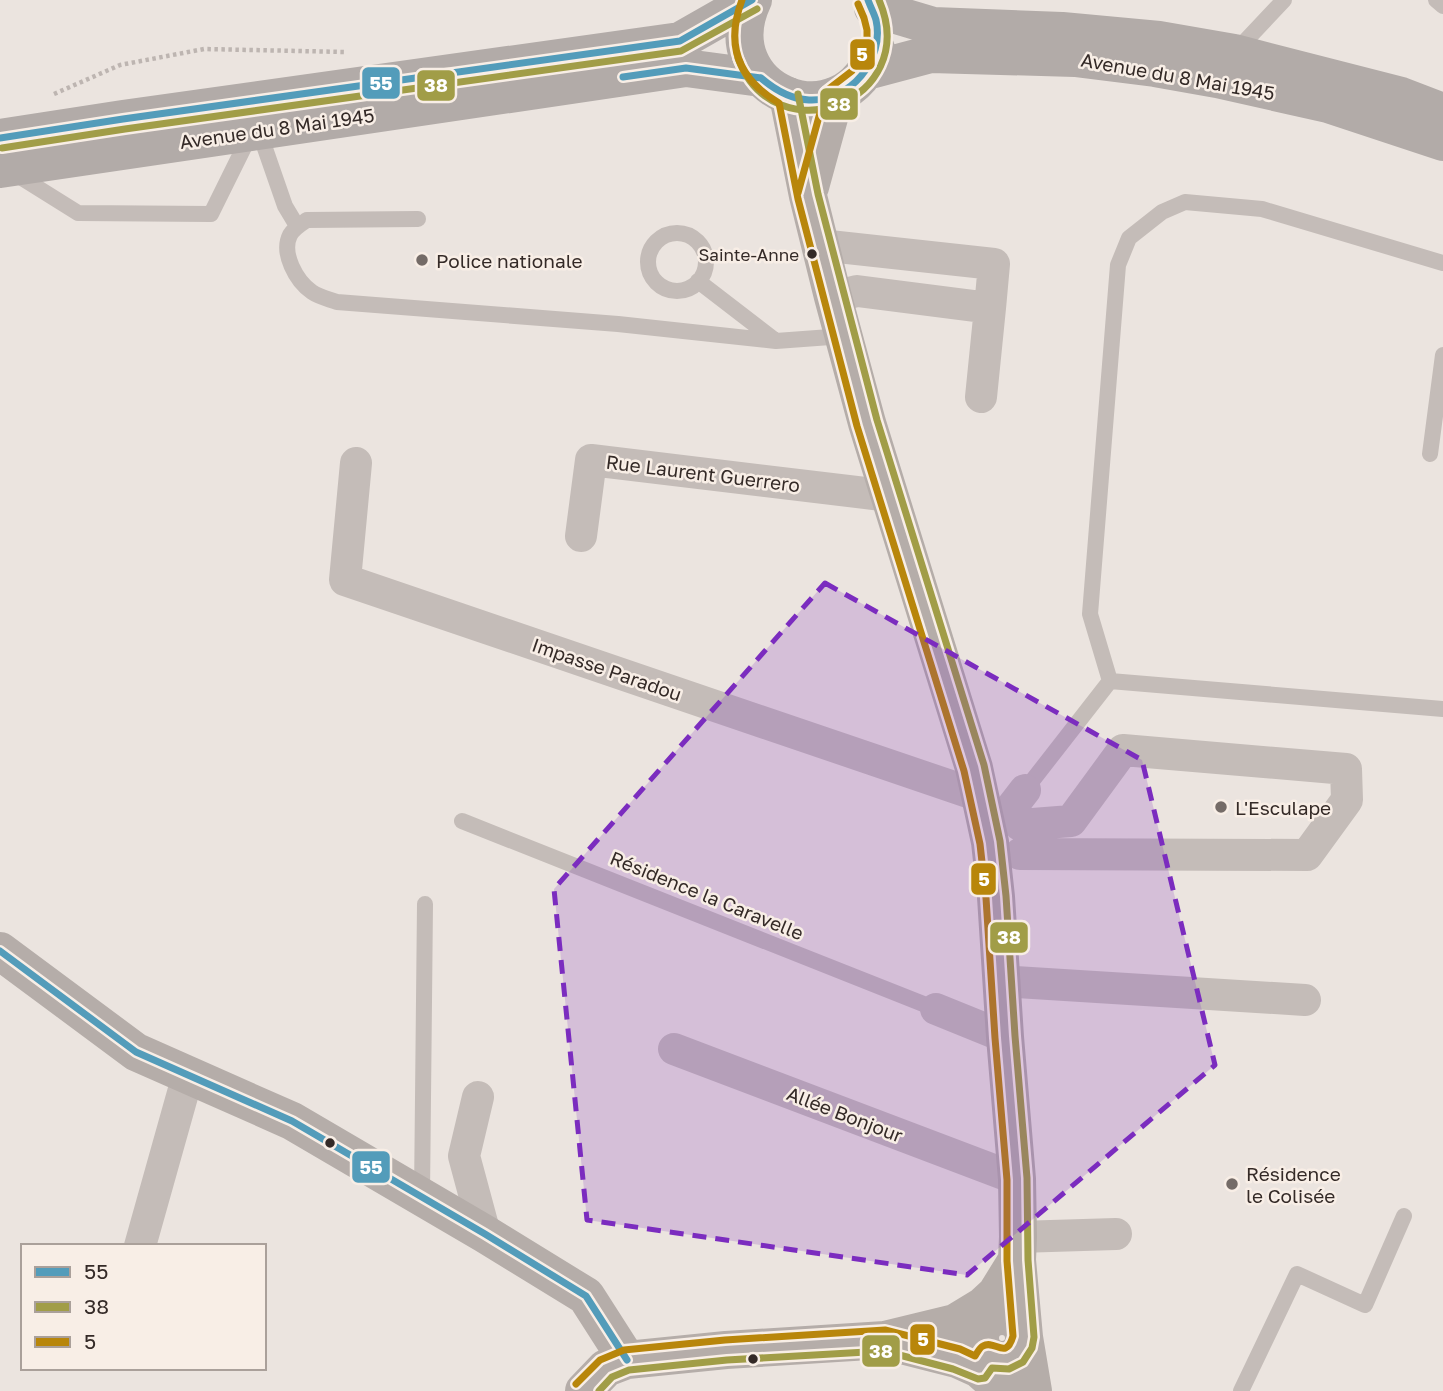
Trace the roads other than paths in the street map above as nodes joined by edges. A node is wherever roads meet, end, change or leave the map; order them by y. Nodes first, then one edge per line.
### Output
1 (753, 0) edge
2 (1284, 0) edge
3 (1436, 0) edge
4 (871, 4) edge
5 (1443, 6) edge
6 (1234, 53) junction
7 (867, 71) junction
8 (774, 87) junction
9 (835, 96) junction
10 (1443, 112) edge
11 (255, 131) junction
12 (1443, 142) edge
13 (2, 158) edge
14 (808, 196) junction
15 (418, 219) dead end
16 (297, 226) junction
17 (820, 245) junction
18 (1443, 263) edge
19 (698, 281) dead end
20 (833, 297) junction
21 (990, 308) junction
22 (844, 336) junction
23 (776, 341) junction
24 (1443, 355) edge
25 (981, 397) dead end
26 (1430, 454) dead end
27 (356, 463) dead end
28 (890, 496) junction
29 (580, 536) dead end
30 (1110, 681) junction
31 (1443, 709) edge
32 (1005, 808) junction
33 (462, 821) dead end
34 (996, 897) junction
35 (425, 904) dead end
36 (0, 951) edge
37 (1001, 981) junction
38 (1305, 1000) dead end
39 (936, 1009) joint
40 (1005, 1037) junction
41 (674, 1049) dead end
42 (188, 1075) junction
43 (478, 1097) dead end
44 (1017, 1179) junction
45 (422, 1197) junction
46 (1404, 1216) dead end
47 (485, 1234) junction
48 (1116, 1234) dead end
49 (141, 1244) edge
50 (1018, 1249) junction
51 (1024, 1337) junction
52 (885, 1340) junction
53 (989, 1348) edge
54 (626, 1360) junction
55 (584, 1391) edge
56 (1033, 1391) edge
57 (1241, 1391) edge

1 - 8 main road
1 - 13 main road, Avenue du 8 Mai 1945
2 - 6 lane
3 - 5 lane
4 - 6 main road, Avenue du 8 Mai 1945
4 - 7 main road
6 - 10 main road, Avenue du 8 Mai 1945
7 - 9 main road
7 - 12 main road, Avenue du 8 Mai 1945
8 - 9 main road, Avenue du 8 Mai 1945
8 - 11 main road, Avenue du 8 Mai 1945
8 - 14 main road
9 - 14 main road
11 - 13 main road, Avenue du 8 Mai 1945
11 - 13 lane
11 - 16 lane
14 - 17 main road
15 - 16 lane
16 - 23 lane
17 - 20 main road
17 - 21 street
18 - 30 lane
19 - 23 lane
20 - 21 street
20 - 22 main road
21 - 25 street
22 - 23 lane
22 - 28 main road
24 - 26 lane
27 - 32 street, Impasse Paradou
28 - 29 street, Rue Laurent Guerrero
28 - 32 main road
30 - 31 lane
30 - 32 lane
32 - 32 street
32 - 34 street
32 - 34 main road
33 - 39 lane, Résidence la Caravelle
34 - 37 main road
35 - 45 lane
36 - 42 main road
37 - 38 street
37 - 40 main road
39 - 40 street
40 - 44 main road
41 - 44 street, Allée Bonjour
42 - 45 main road
42 - 49 street
43 - 47 street
44 - 50 main road
45 - 47 main road
46 - 57 lane
47 - 54 main road
48 - 50 street
50 - 51 main road
50 - 53 main road
51 - 53 main road
51 - 56 main road
52 - 53 main road
52 - 53 main road
52 - 54 main road
54 - 55 main road

